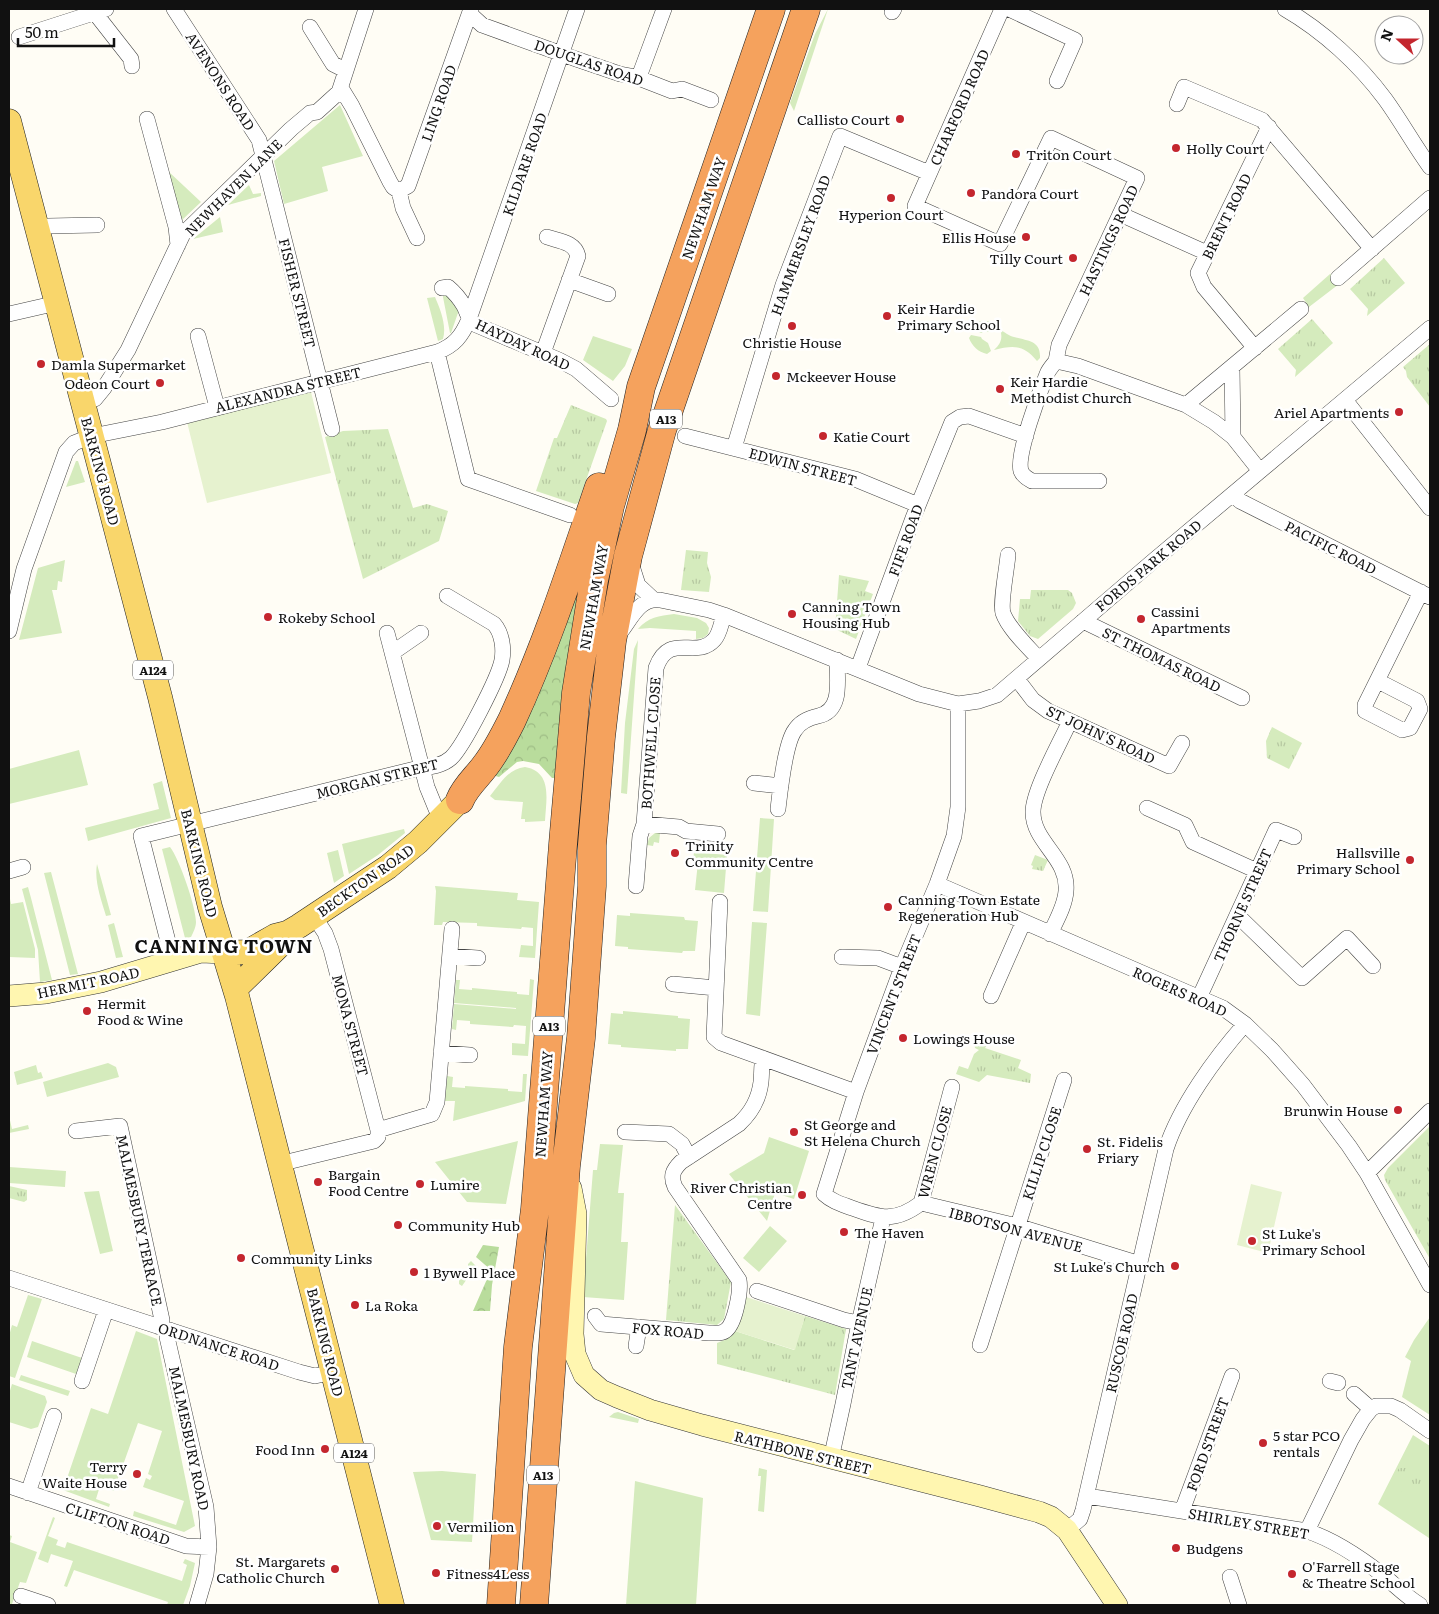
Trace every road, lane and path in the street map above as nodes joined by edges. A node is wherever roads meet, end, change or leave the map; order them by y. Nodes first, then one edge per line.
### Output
1 (174, 9) edge
2 (366, 9) edge
3 (577, 9) edge
4 (664, 9) edge
5 (772, 9) edge
6 (806, 9) edge
7 (1002, 9) edge
8 (1009, 9) edge
9 (1286, 9) edge
10 (100, 11) edge
11 (470, 11) edge
12 (310, 26) dead end
13 (19, 37) dead end
14 (562, 53) junction
15 (132, 66) dead end
16 (345, 70) junction
17 (636, 77) junction
18 (1057, 81) dead end
19 (341, 88) junction
20 (711, 100) dead end
21 (1177, 104) dead end
22 (147, 119) dead end
23 (9, 121) edge
24 (1269, 127) junction
25 (263, 156) junction
26 (1430, 167) edge
27 (929, 173) junction
28 (399, 191) junction
29 (1430, 198) edge
30 (1120, 214) junction
31 (97, 225) dead end
32 (37, 228) junction
33 (547, 237) dead end
34 (417, 238) dead end
35 (1000, 244) joint
36 (178, 245) junction
37 (1372, 249) junction
38 (1207, 253) junction
39 (1338, 278) dead end
40 (569, 280) junction
41 (442, 288) dead end
42 (608, 294) dead end
43 (57, 302) junction
44 (1301, 309) dead end
45 (9, 314) edge
46 (469, 319) junction
47 (1430, 328) edge
48 (198, 336) dead end
49 (1254, 348) junction
50 (437, 352) junction
51 (543, 353) junction
52 (1056, 361) junction
53 (1232, 367) junction
54 (320, 380) junction
55 (641, 387) junction
56 (611, 399) dead end
57 (1345, 400) junction
58 (83, 403) junction
59 (1186, 405) junction
60 (217, 407) junction
61 (332, 429) dead end
62 (92, 436) junction
63 (685, 436) dead end
64 (1026, 436) junction
65 (1233, 436) junction
66 (734, 448) junction
67 (1260, 471) junction
68 (1099, 481) dead end
69 (1233, 495) junction
70 (918, 505) junction
71 (1430, 508) edge
72 (570, 515) dead end
73 (1008, 555) dead end
74 (628, 556) junction
75 (1425, 595) edge
76 (447, 596) dead end
77 (653, 600) junction
78 (724, 615) junction
79 (1083, 620) junction
80 (9, 631) edge
81 (421, 632) dead end
82 (386, 633) dead end
83 (612, 641) junction
84 (392, 653) junction
85 (1039, 659) junction
86 (838, 660) junction
87 (858, 668) junction
88 (1017, 679) junction
89 (1378, 681) dead end
90 (1242, 698) dead end
91 (958, 704) junction
92 (1069, 723) junction
93 (1182, 742) dead end
94 (422, 768) junction
95 (754, 784) dead end
96 (781, 786) junction
97 (452, 808) junction
98 (1147, 808) dead end
99 (778, 809) dead end
100 (191, 824) junction
101 (644, 824) junction
102 (718, 834) dead end
103 (1294, 837) dead end
104 (1258, 871) junction
105 (937, 884) junction
106 (636, 886) dead end
107 (720, 902) dead end
108 (1237, 915) junction
109 (314, 916) junction
110 (1023, 923) junction
111 (452, 929) dead end
112 (287, 933) junction
113 (1050, 934) junction
114 (224, 953) junction
115 (450, 956) junction
116 (842, 957) dead end
117 (478, 958) dead end
118 (173, 961) junction
119 (1373, 966) dead end
120 (902, 967) junction
121 (673, 984) dead end
122 (716, 988) junction
123 (236, 990) junction
124 (9, 996) edge
125 (991, 996) dead end
126 (1199, 998) junction
127 (1244, 1024) junction
128 (441, 1053) junction
129 (470, 1055) dead end
130 (763, 1058) junction
131 (1064, 1080) dead end
132 (952, 1087) dead end
133 (856, 1092) junction
134 (1430, 1111) edge
135 (76, 1131) dead end
136 (625, 1132) dead end
137 (378, 1134) junction
138 (689, 1157) junction
139 (279, 1164) junction
140 (1367, 1173) junction
141 (921, 1204) junction
142 (883, 1218) junction
143 (1017, 1226) junction
144 (1140, 1264) junction
145 (9, 1278) edge
146 (1430, 1285) edge
147 (757, 1291) dead end
148 (106, 1310) junction
149 (598, 1320) dead end
150 (859, 1323) junction
151 (638, 1327) junction
152 (165, 1329) junction
153 (543, 1344) junction
154 (980, 1345) dead end
155 (636, 1346) dead end
156 (333, 1372) junction
157 (1232, 1376) dead end
158 (82, 1381) dead end
159 (1354, 1394) dead end
160 (1371, 1409) junction
161 (54, 1416) dead end
162 (1430, 1431) edge
163 (831, 1459) junction
164 (9, 1486) edge
165 (28, 1493) junction
166 (1087, 1496) junction
167 (1182, 1511) junction
168 (1067, 1530) junction
169 (1307, 1531) junction
170 (210, 1547) junction
171 (1230, 1577) dead end
172 (21, 1596) dead end
173 (48, 1605) edge
174 (197, 1605) edge
175 (392, 1605) edge
176 (501, 1605) edge
177 (513, 1605) edge
178 (522, 1605) edge
179 (534, 1605) edge
180 (1117, 1605) edge
181 (1239, 1605) edge
182 (1420, 1605) edge

1 - 25 street, AVENONS ROAD
2 - 16 street
3 - 14 street, KILDARE ROAD
4 - 17 street
5 - 55 highway, NEWHAM WAY / A13
6 - 74 highway, NEWHAM WAY / A13
7 - 27 street, CHARFORD ROAD
8 - 18 street
9 - 26 street
10 - 13 street
10 - 15 street
11 - 14 street, DOUGLAS ROAD
11 - 28 street, LING ROAD
12 - 16 street
14 - 17 street, DOUGLAS ROAD
14 - 46 street, KILDARE ROAD
16 - 19 street
17 - 20 street, DOUGLAS ROAD
19 - 25 street, NEWHAVEN LANE
19 - 28 street
21 - 24 street
22 - 36 street
23 - 32 main road, BARKING ROAD / A124
24 - 37 street
24 - 38 street, BRENT ROAD
25 - 36 street, NEWHAVEN LANE
25 - 54 street, FISHER STREET
27 - 35 street, CHARFORD ROAD
27 - 66 street, HAMMERSLEY ROAD
28 - 34 street
29 - 37 street
30 - 35 street, HASTINGS ROAD
30 - 38 street
30 - 52 street, HASTINGS ROAD
31 - 32 street
32 - 43 main road, BARKING ROAD / A124
33 - 40 street
36 - 58 street, NEWHAVEN LANE
37 - 39 street
38 - 49 street, BRENT ROAD
40 - 42 street
40 - 51 street
41 - 46 street, HAYDAY ROAD
43 - 45 street
43 - 58 main road, BARKING ROAD / A124
44 - 49 street
46 - 50 street, ALEXANDRA STREET
46 - 51 street, HAYDAY ROAD
47 - 57 street, FORDS PARK ROAD
48 - 60 street
49 - 53 street
50 - 54 street, ALEXANDRA STREET
50 - 72 street
51 - 56 street, HAYDAY ROAD
52 - 59 street
52 - 64 street, HASTINGS ROAD
53 - 59 street
53 - 65 street
54 - 60 street, ALEXANDRA STREET
54 - 61 street, FISHER STREET
55 - 97 highway, A13
55 - 153 highway, NEWHAM WAY / A13
57 - 67 street, FORDS PARK ROAD
57 - 71 street
58 - 62 main road, BARKING ROAD / A124
59 - 65 street
60 - 62 street, ALEXANDRA STREET
62 - 80 street
62 - 100 main road, BARKING ROAD / A124
63 - 66 street, EDWIN STREET
64 - 68 street, HASTINGS ROAD
64 - 70 street, FIFE ROAD
65 - 67 street
66 - 70 street, EDWIN STREET
67 - 69 street, FORDS PARK ROAD
69 - 75 street, PACIFIC ROAD
69 - 79 street, FORDS PARK ROAD
70 - 87 street, FIFE ROAD
73 - 85 street
74 - 77 street
74 - 83 highway, NEWHAM WAY / A13
75 - 89 street
76 - 94 street, MORGAN STREET
77 - 78 street, FORDS PARK ROAD
77 - 83 street
78 - 86 street, FORDS PARK ROAD
78 - 101 street, BOTHWELL CLOSE
79 - 85 street, FORDS PARK ROAD
79 - 90 street, ST THOMAS ROAD
81 - 84 street
82 - 84 street
83 - 153 highway, NEWHAM WAY / A13
84 - 94 street
85 - 88 street, FORDS PARK ROAD
86 - 87 street, FORDS PARK ROAD
86 - 96 street
87 - 91 street, FORDS PARK ROAD
88 - 91 street, FORDS PARK ROAD
88 - 92 street, ST JOHN'S ROAD
91 - 105 street, VINCENT STREET
92 - 93 street, ST JOHN'S ROAD
92 - 113 street
94 - 97 street
94 - 100 street, MORGAN STREET
95 - 96 street
96 - 99 street
97 - 109 main road, BECKTON ROAD
98 - 104 street
100 - 114 main road, BARKING ROAD / A124
100 - 118 street, MORGAN STREET
101 - 102 street
101 - 106 street, BOTHWELL CLOSE
103 - 104 street, THORNE STREET
104 - 108 street, THORNE STREET
105 - 110 street, ROGERS ROAD
105 - 120 street, VINCENT STREET
107 - 122 street
108 - 119 street
108 - 126 street, THORNE STREET
109 - 112 main road, BECKTON ROAD
109 - 137 street, MONA STREET
110 - 113 street, ROGERS ROAD
110 - 125 street
111 - 115 street
112 - 114 main road, BECKTON ROAD
112 - 123 main road, BECKTON ROAD
113 - 126 street, ROGERS ROAD
114 - 118 street, HERMIT ROAD
114 - 123 main road, BARKING ROAD / A124
115 - 117 street
115 - 128 street
116 - 120 street
118 - 124 street, HERMIT ROAD
120 - 133 street, VINCENT STREET
121 - 122 street
122 - 130 street
123 - 139 main road, BARKING ROAD / A124
126 - 127 street, ROGERS ROAD
127 - 140 street, ROGERS ROAD
127 - 144 street, RUSCOE ROAD
128 - 129 street
128 - 137 street
130 - 133 street
130 - 138 street
131 - 143 street, KILLIP CLOSE
132 - 141 street, WREN CLOSE
133 - 142 street, VINCENT STREET
134 - 140 street
135 - 152 street, MALMESBURY TERRACE
136 - 138 street
137 - 139 street
138 - 151 street, FOX ROAD
139 - 156 main road, BARKING ROAD / A124
140 - 146 street, ROGERS ROAD
141 - 142 street, WREN CLOSE
141 - 143 street, IBBOTSON AVENUE
142 - 150 street, TANT AVENUE
143 - 144 street, IBBOTSON AVENUE
143 - 154 street, KILLIP CLOSE
144 - 166 street, RUSCOE ROAD
145 - 148 street, ORDNANCE ROAD
147 - 150 street
148 - 152 street, ORDNANCE ROAD
148 - 158 street
149 - 151 street, FOX ROAD
150 - 163 street, TANT AVENUE
151 - 155 street
152 - 156 street, ORDNANCE ROAD
152 - 170 street, MALMESBURY ROAD
153 - 163 street, RATHBONE STREET
153 - 176 highway, NEWHAM WAY / A13
153 - 177 highway, NEWHAM WAY / A13
153 - 178 highway, NEWHAM WAY / A13
153 - 179 highway, NEWHAM WAY / A13
156 - 175 main road, BARKING ROAD / A124
157 - 167 street, FORD STREET
159 - 160 street
160 - 162 street
160 - 169 street
161 - 165 street
163 - 168 street, RATHBONE STREET
164 - 165 street, CLIFTON ROAD
165 - 170 street, CLIFTON ROAD
166 - 167 street, SHIRLEY STREET
166 - 168 street, RUSCOE ROAD
167 - 169 street, SHIRLEY STREET
168 - 180 street
169 - 182 street, SHIRLEY STREET
170 - 174 street, MALMESBURY ROAD
171 - 181 street
172 - 173 street

